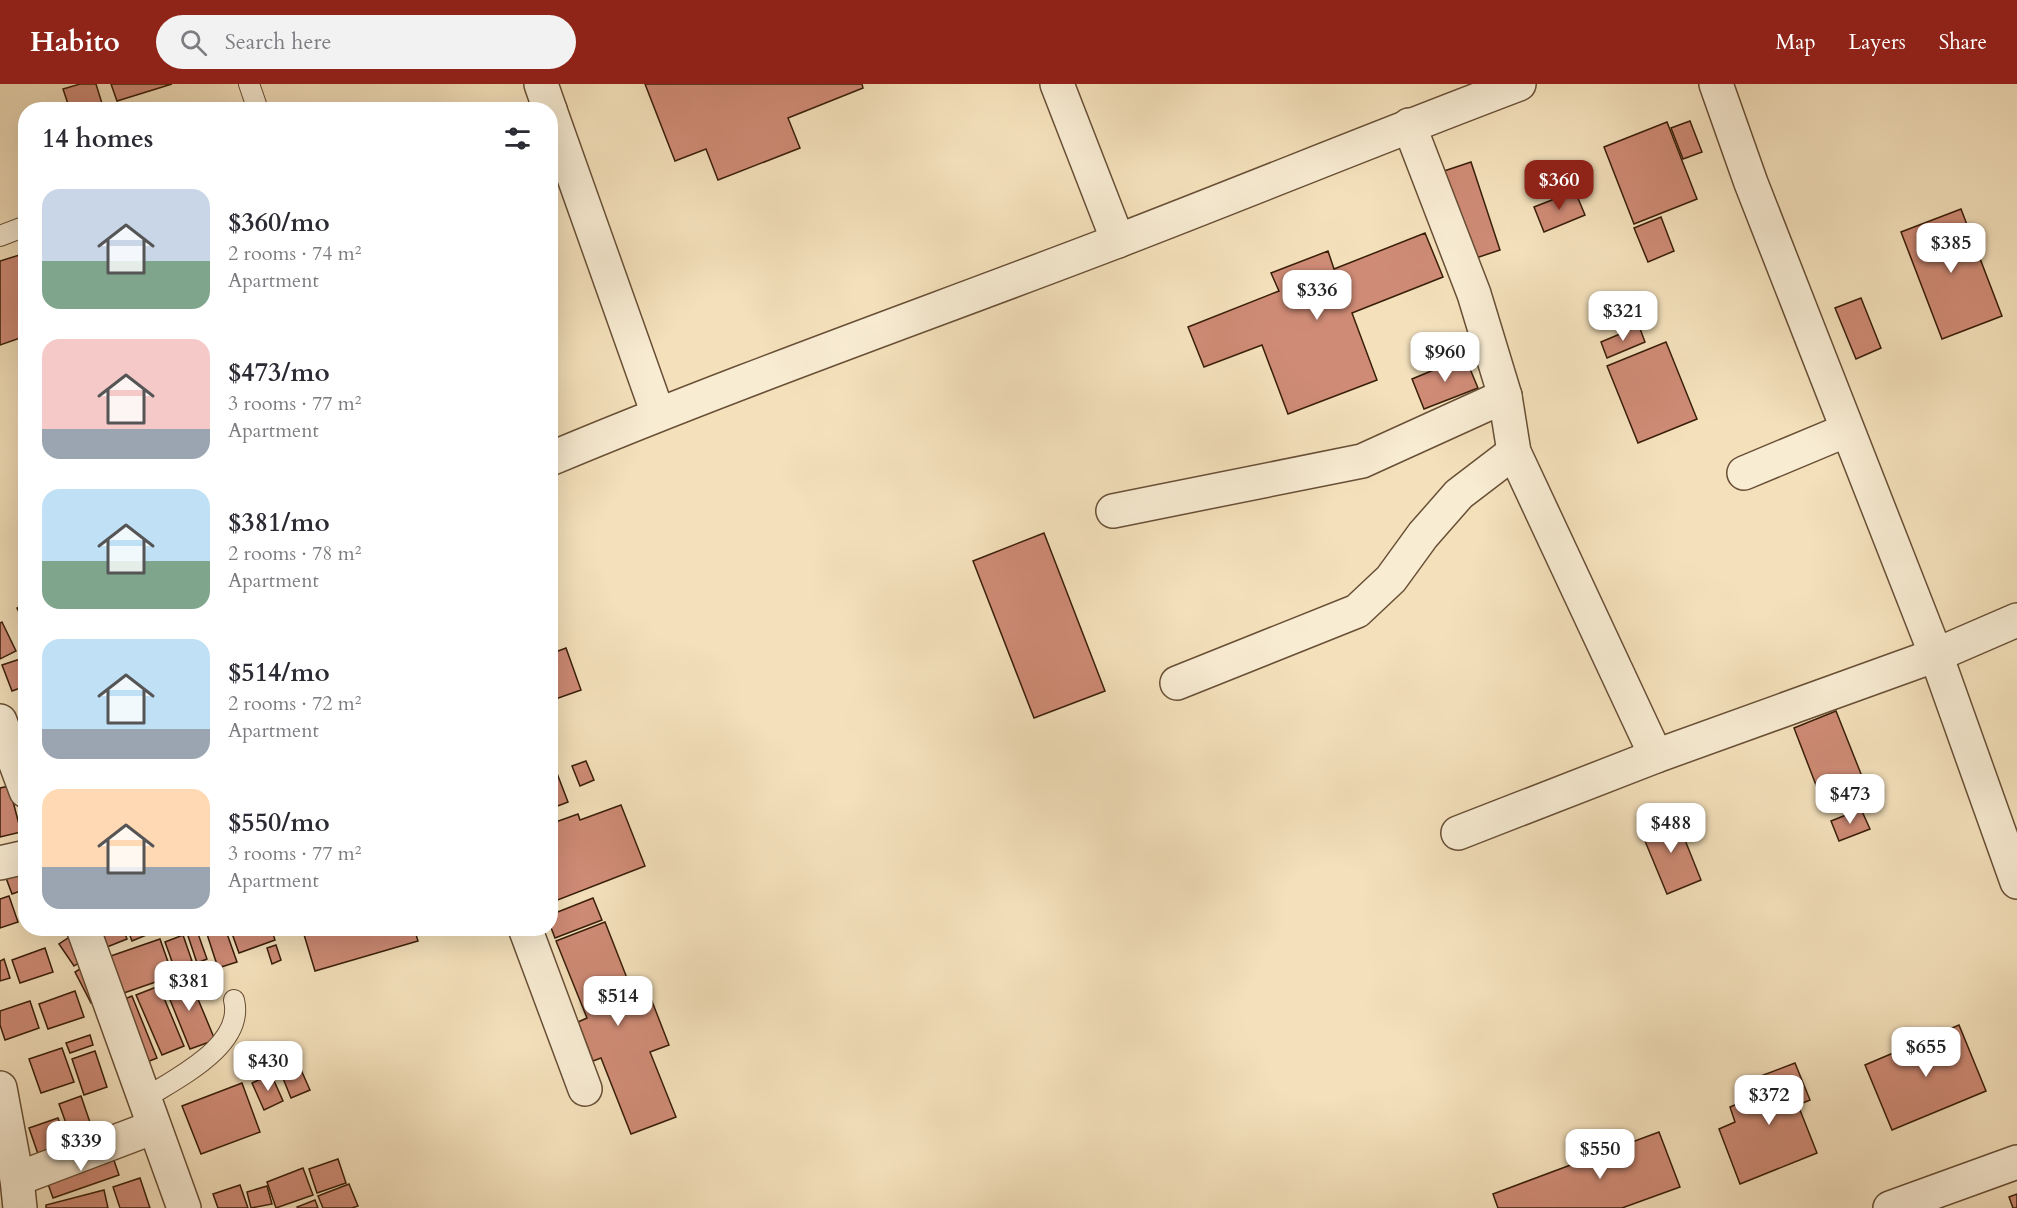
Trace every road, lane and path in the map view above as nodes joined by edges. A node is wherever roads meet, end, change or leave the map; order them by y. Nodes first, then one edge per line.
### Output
1 (249, 84) edge
2 (541, 84) edge
3 (1057, 84) edge
4 (1519, 84) edge
5 (1716, 84) edge
6 (255, 102) edge
7 (547, 102) edge
8 (1409, 125) junction
9 (558, 133) edge
10 (18, 229) edge
11 (0, 236) edge
12 (1118, 241) junction
13 (1505, 396) junction
14 (658, 414) junction
15 (1847, 430) junction
16 (1514, 452) junction
17 (558, 456) edge
18 (1744, 473) dead end
19 (1113, 512) dead end
20 (2017, 620) edge
21 (1936, 655) junction
22 (1177, 683) dead end
23 (0, 721) edge
24 (1656, 756) junction
25 (18, 762) edge
26 (1458, 833) dead end
27 (18, 859) edge
28 (0, 863) edge
29 (2017, 882) edge
30 (87, 936) edge
31 (528, 936) edge
32 (234, 1000) dead end
33 (0, 1088) edge
34 (585, 1089) dead end
35 (149, 1113) junction
36 (2017, 1162) edge
37 (18, 1193) edge
38 (184, 1208) edge
39 (1890, 1208) edge

1 - 6 lane
2 - 7 street
3 - 12 street
4 - 8 street
5 - 15 street
8 - 12 street
8 - 13 street
9 - 14 street
10 - 11 lane
12 - 14 street
13 - 16 street
13 - 19 street
14 - 17 street
15 - 18 street
15 - 21 street
16 - 22 street
16 - 24 street
20 - 21 street
21 - 24 street
21 - 29 street
23 - 25 street
24 - 26 street
27 - 28 street
30 - 35 street
31 - 34 street
32 - 35 lane
33 - 37 street
35 - 37 street
35 - 38 street
36 - 39 street

